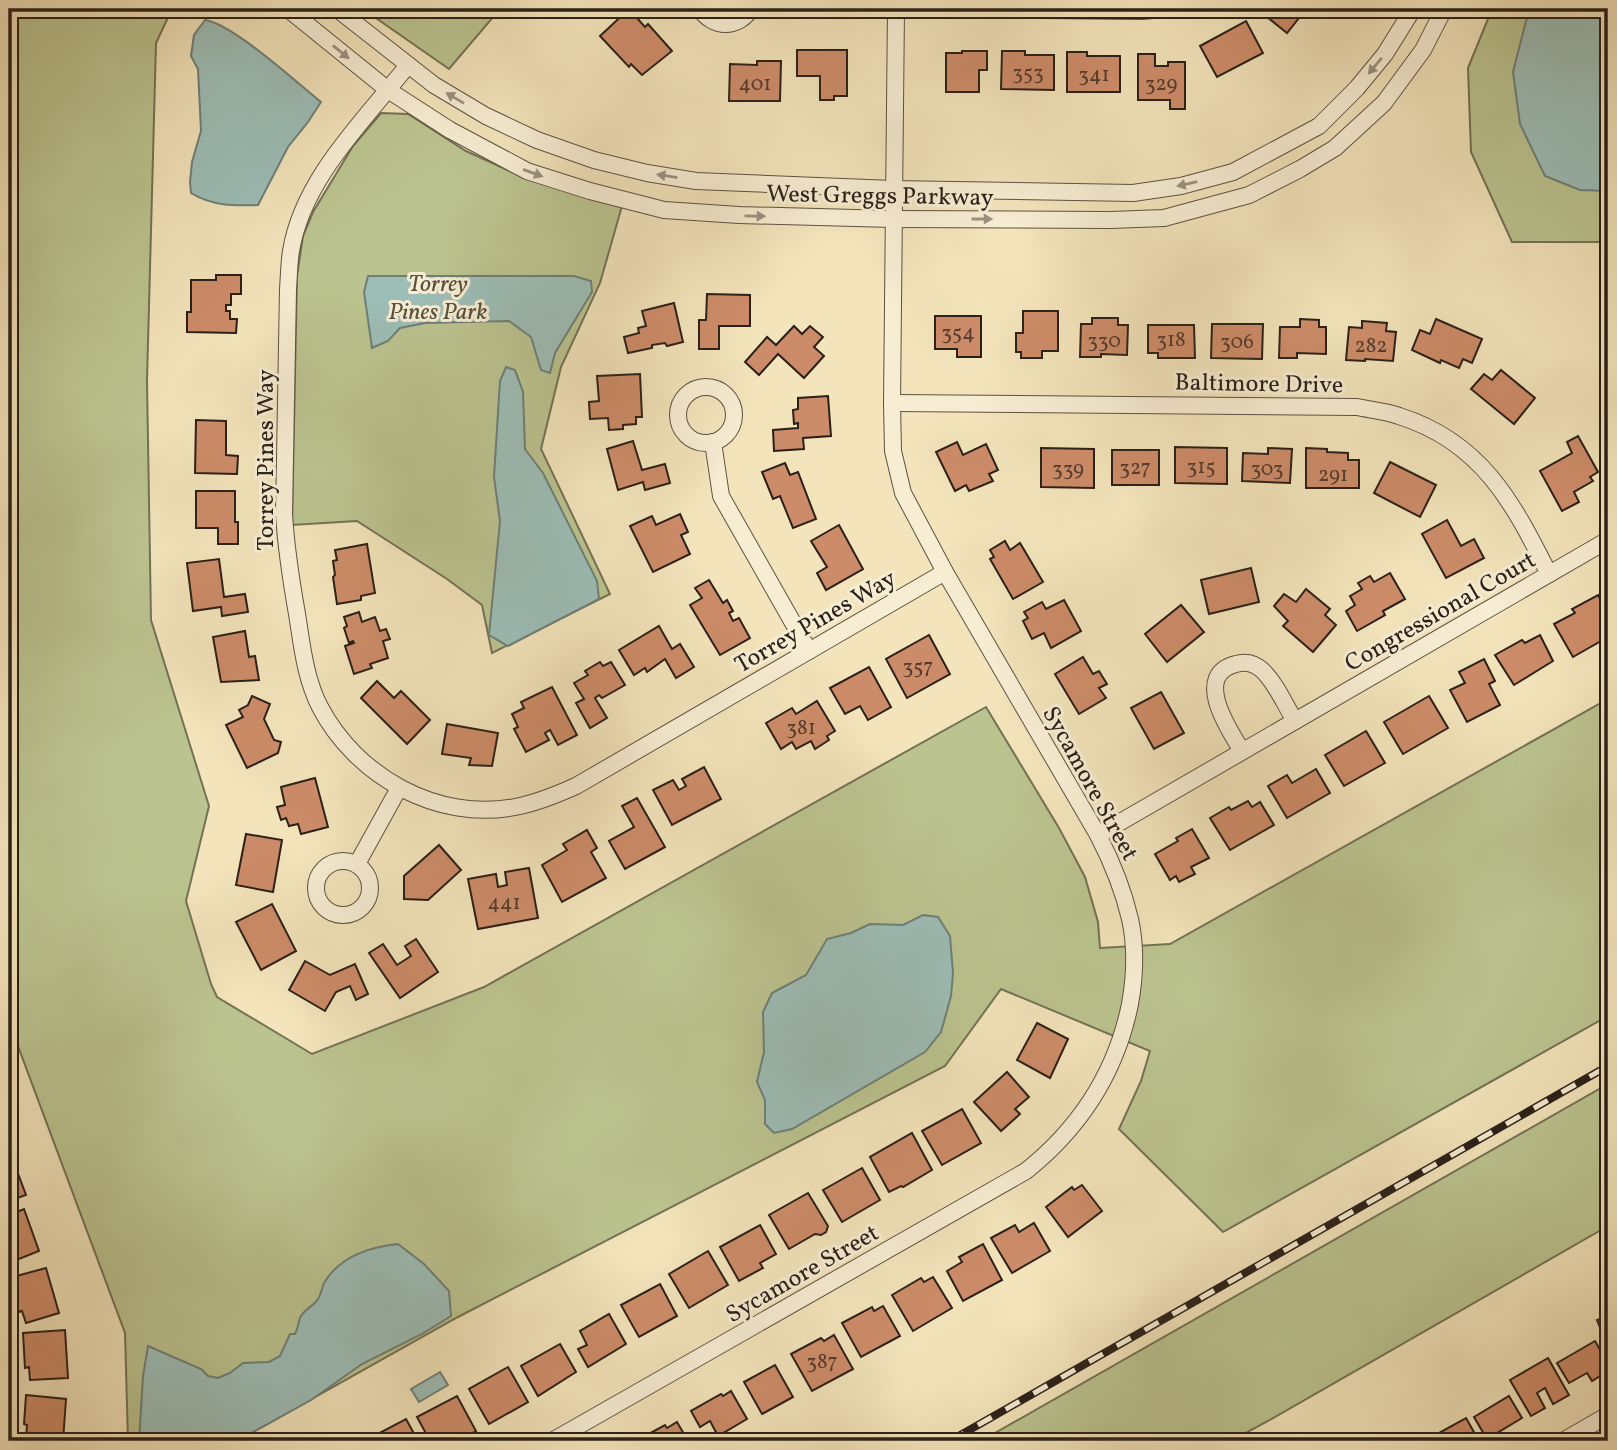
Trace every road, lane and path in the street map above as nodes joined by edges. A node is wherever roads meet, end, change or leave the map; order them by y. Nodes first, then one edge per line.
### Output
1 (288, 9) edge
2 (337, 9) edge
3 (700, 9) edge
4 (751, 9) edge
5 (896, 9) edge
6 (930, 9) edge
7 (1165, 9) edge
8 (1413, 9) edge
9 (1444, 9) edge
10 (408, 65) junction
11 (388, 90) junction
12 (893, 203) junction
13 (892, 403) junction
14 (713, 442) dead end
15 (1608, 540) edge
16 (945, 572) junction
17 (1549, 575) junction
18 (809, 651) junction
19 (1295, 721) junction
20 (1242, 751) junction
21 (399, 788) junction
22 (1098, 835) junction
23 (357, 864) dead end
24 (1608, 1415) edge
25 (1582, 1437) edge
26 (552, 1441) edge
27 (1563, 1441) edge

1 -> 11 street, West Greggs Parkway
2 - 10 street, West Greggs Parkway
3 - 4 street
5 - 12 street, Sycamore Street
6 - 7 street
8 -> 12 street, West Greggs Parkway
12 -> 9 street, West Greggs Parkway
10 - 11 street, Torrey Pines Way
12 -> 10 street, West Greggs Parkway
11 -> 12 street, West Greggs Parkway
11 - 21 street, Torrey Pines Way
12 - 13 street, Sycamore Street
13 - 16 street, Sycamore Street
13 - 17 street, Baltimore Drive
14 - 18 street
15 - 17 street, Congressional Court
16 - 18 street, Torrey Pines Way
16 - 22 street, Sycamore Street
17 - 19 street, Congressional Court
18 - 21 street, Torrey Pines Way
19 - 20 street, Congressional Court
19 - 20 street
20 - 22 street, Congressional Court
21 - 23 street
22 - 26 street, Sycamore Street
24 - 25 street
25 - 27 street

